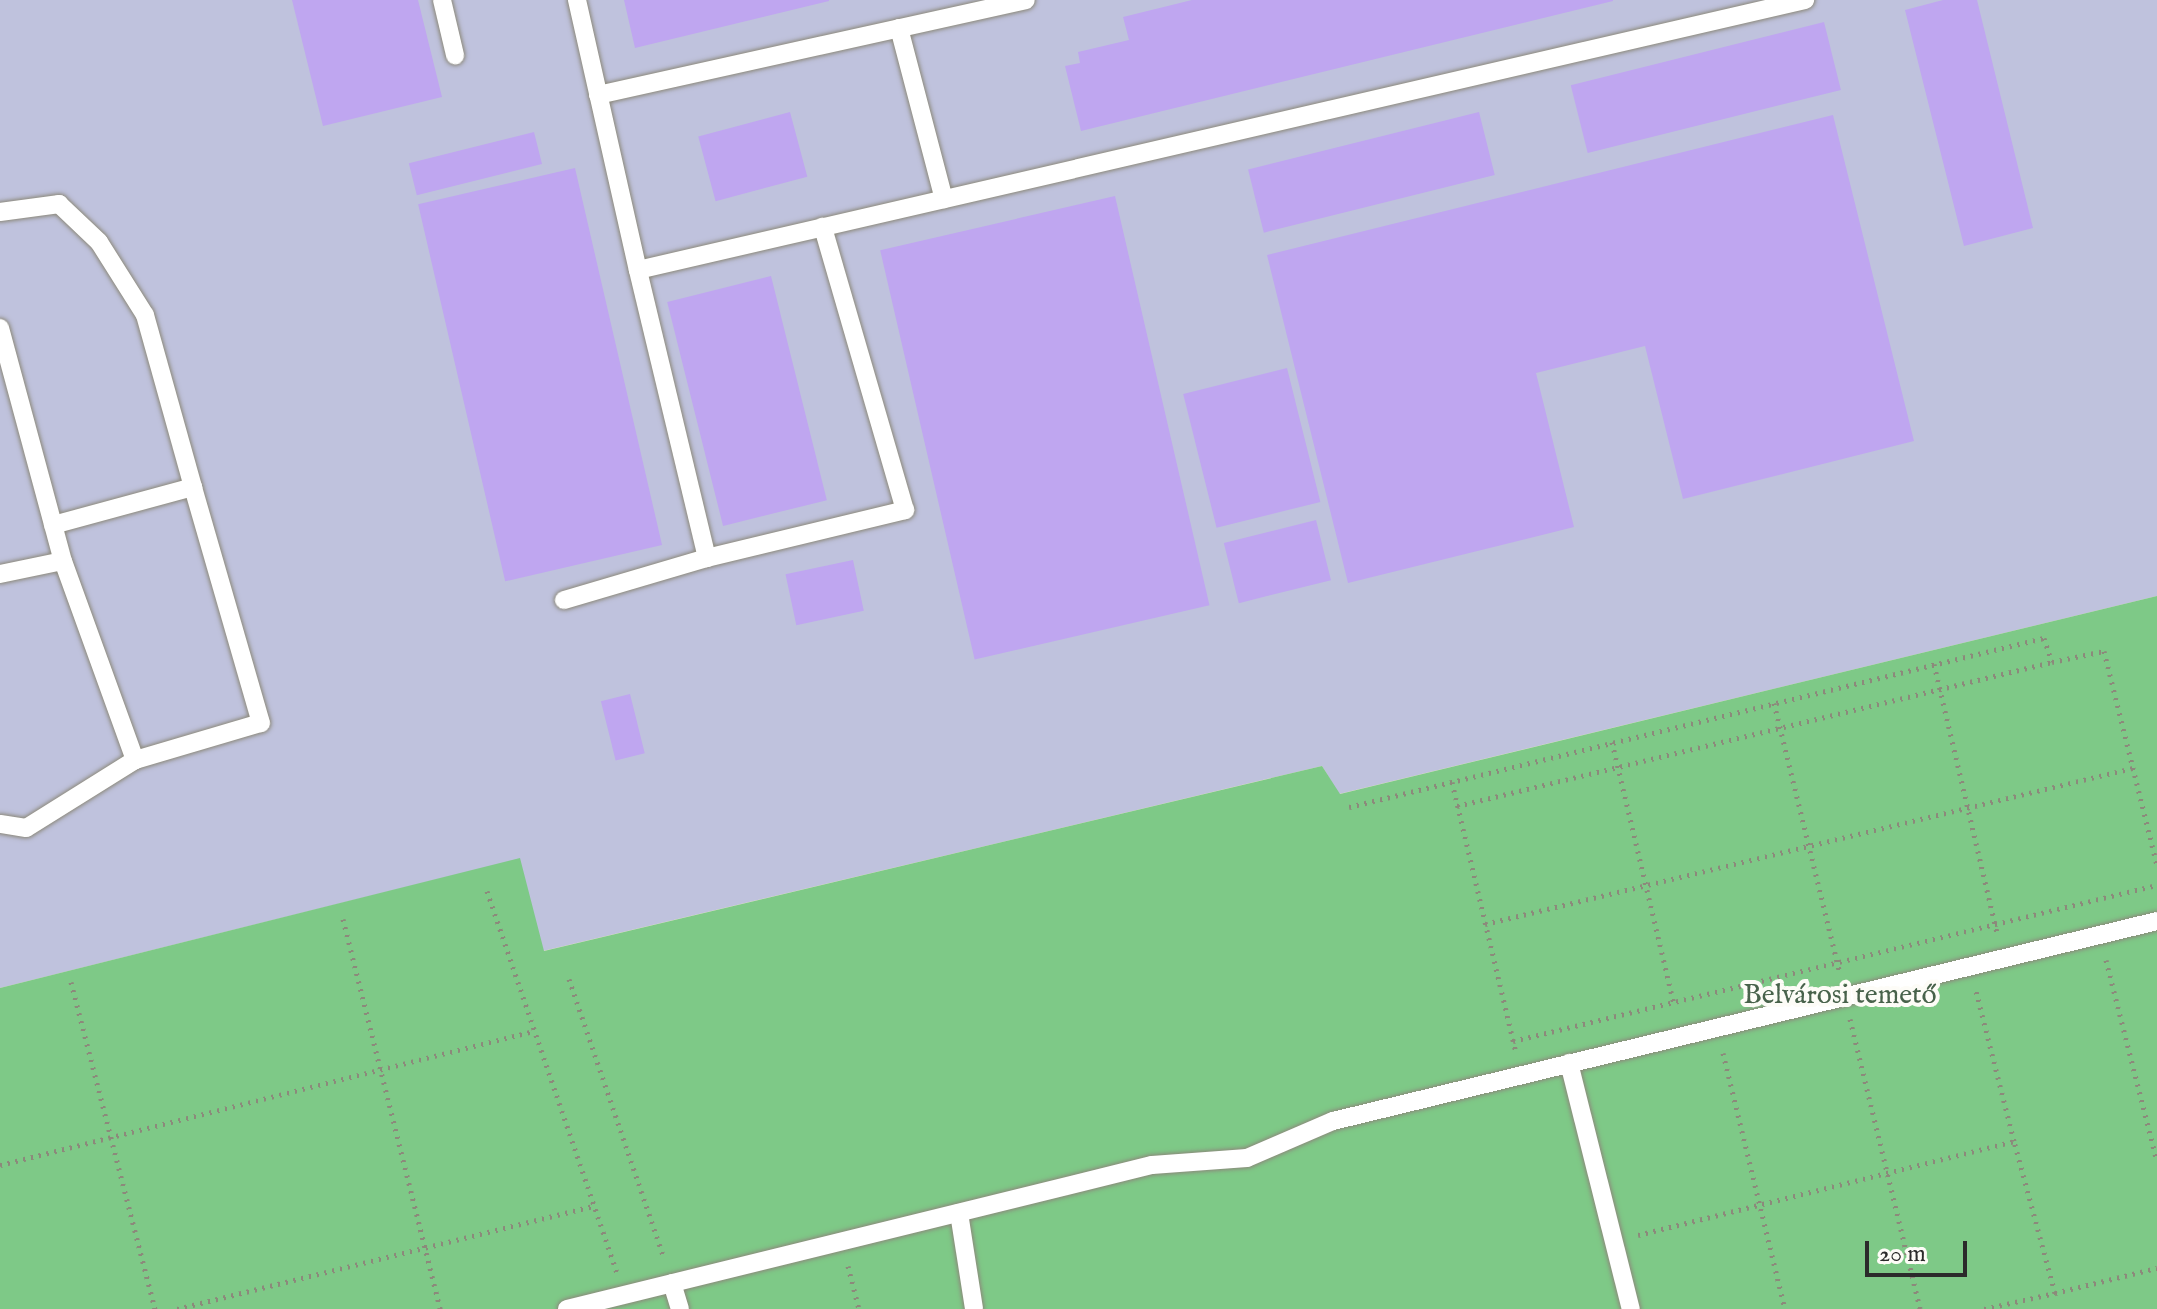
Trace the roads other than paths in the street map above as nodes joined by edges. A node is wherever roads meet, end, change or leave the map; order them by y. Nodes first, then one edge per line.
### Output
1 (442, 0) edge
2 (577, 0) edge
3 (1026, 0) edge
4 (1805, 0) edge
5 (899, 28) junction
6 (455, 55) dead end
7 (598, 95) junction
8 (944, 199) junction
9 (0, 212) edge
10 (823, 227) junction
11 (638, 270) junction
12 (0, 328) edge
13 (193, 487) junction
14 (53, 525) junction
15 (707, 558) junction
16 (63, 561) junction
17 (0, 574) edge
18 (564, 600) dead end
19 (135, 760) junction
20 (0, 824) edge
21 (2157, 921) edge
22 (1569, 1063) junction
23 (959, 1213) junction
24 (672, 1283) junction
25 (567, 1309) edge
26 (680, 1309) edge
27 (974, 1309) edge
28 (1631, 1309) edge

1 - 6 lane
2 - 7 lane
3 - 5 lane
4 - 8 lane
5 - 7 lane
5 - 8 lane
7 - 11 lane
8 - 10 lane
9 - 13 lane
10 - 11 lane
10 - 15 lane
11 - 15 lane
12 - 14 lane
13 - 14 lane
13 - 19 lane
14 - 16 lane
15 - 18 lane
16 - 17 lane
16 - 19 lane
19 - 20 lane
21 - 22 lane
22 - 23 lane
22 - 28 lane
23 - 24 lane
23 - 27 lane
24 - 25 lane
24 - 26 lane

